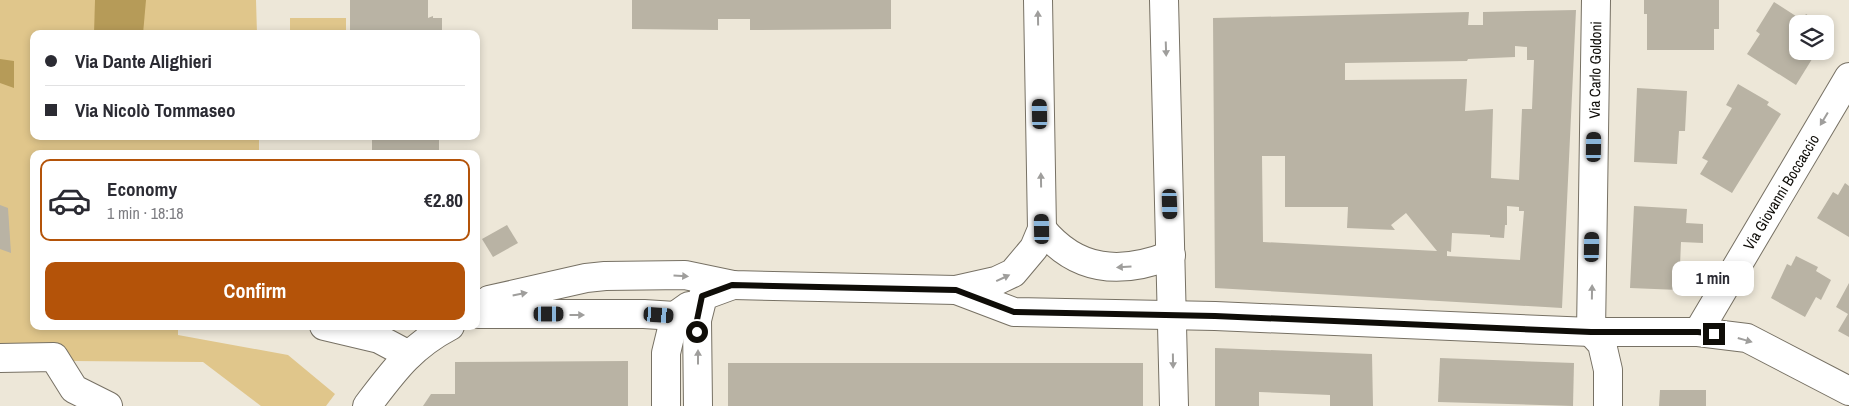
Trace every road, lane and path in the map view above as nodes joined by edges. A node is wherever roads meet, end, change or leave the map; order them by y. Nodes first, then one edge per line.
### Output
1 (1038, 0) edge
2 (1164, 0) edge
3 (1596, 0) edge
4 (1849, 77) edge
5 (1042, 229) junction
6 (1170, 255) junction
7 (732, 285) junction
8 (956, 290) junction
9 (702, 296) junction
10 (480, 309) edge
11 (480, 312) edge
12 (1173, 315) junction
13 (675, 316) junction
14 (341, 330) edge
15 (440, 332) edge
16 (1591, 332) junction
17 (1698, 332) junction
18 (409, 355) junction
19 (0, 358) edge
20 (1849, 391) edge
21 (108, 406) edge
22 (366, 406) edge
23 (666, 406) edge
24 (698, 406) edge
25 (1174, 406) edge
26 (1608, 406) edge

5 -> 1 street
2 -> 6 street
16 -> 3 street, Via Carlo Goldoni
4 -> 17 street, Via Giovanni Boccaccio
6 -> 5 street
8 -> 5 street
6 - 12 street
7 - 8 street
7 - 9 street
10 -> 7 street
8 - 12 street
9 - 13 street
24 -> 9 street
11 -> 13 street
12 - 16 street
12 -> 25 street
13 - 23 street
14 - 18 street
15 - 18 street
16 - 17 street
16 - 26 street
17 -> 20 street
18 - 22 street
19 - 21 street

